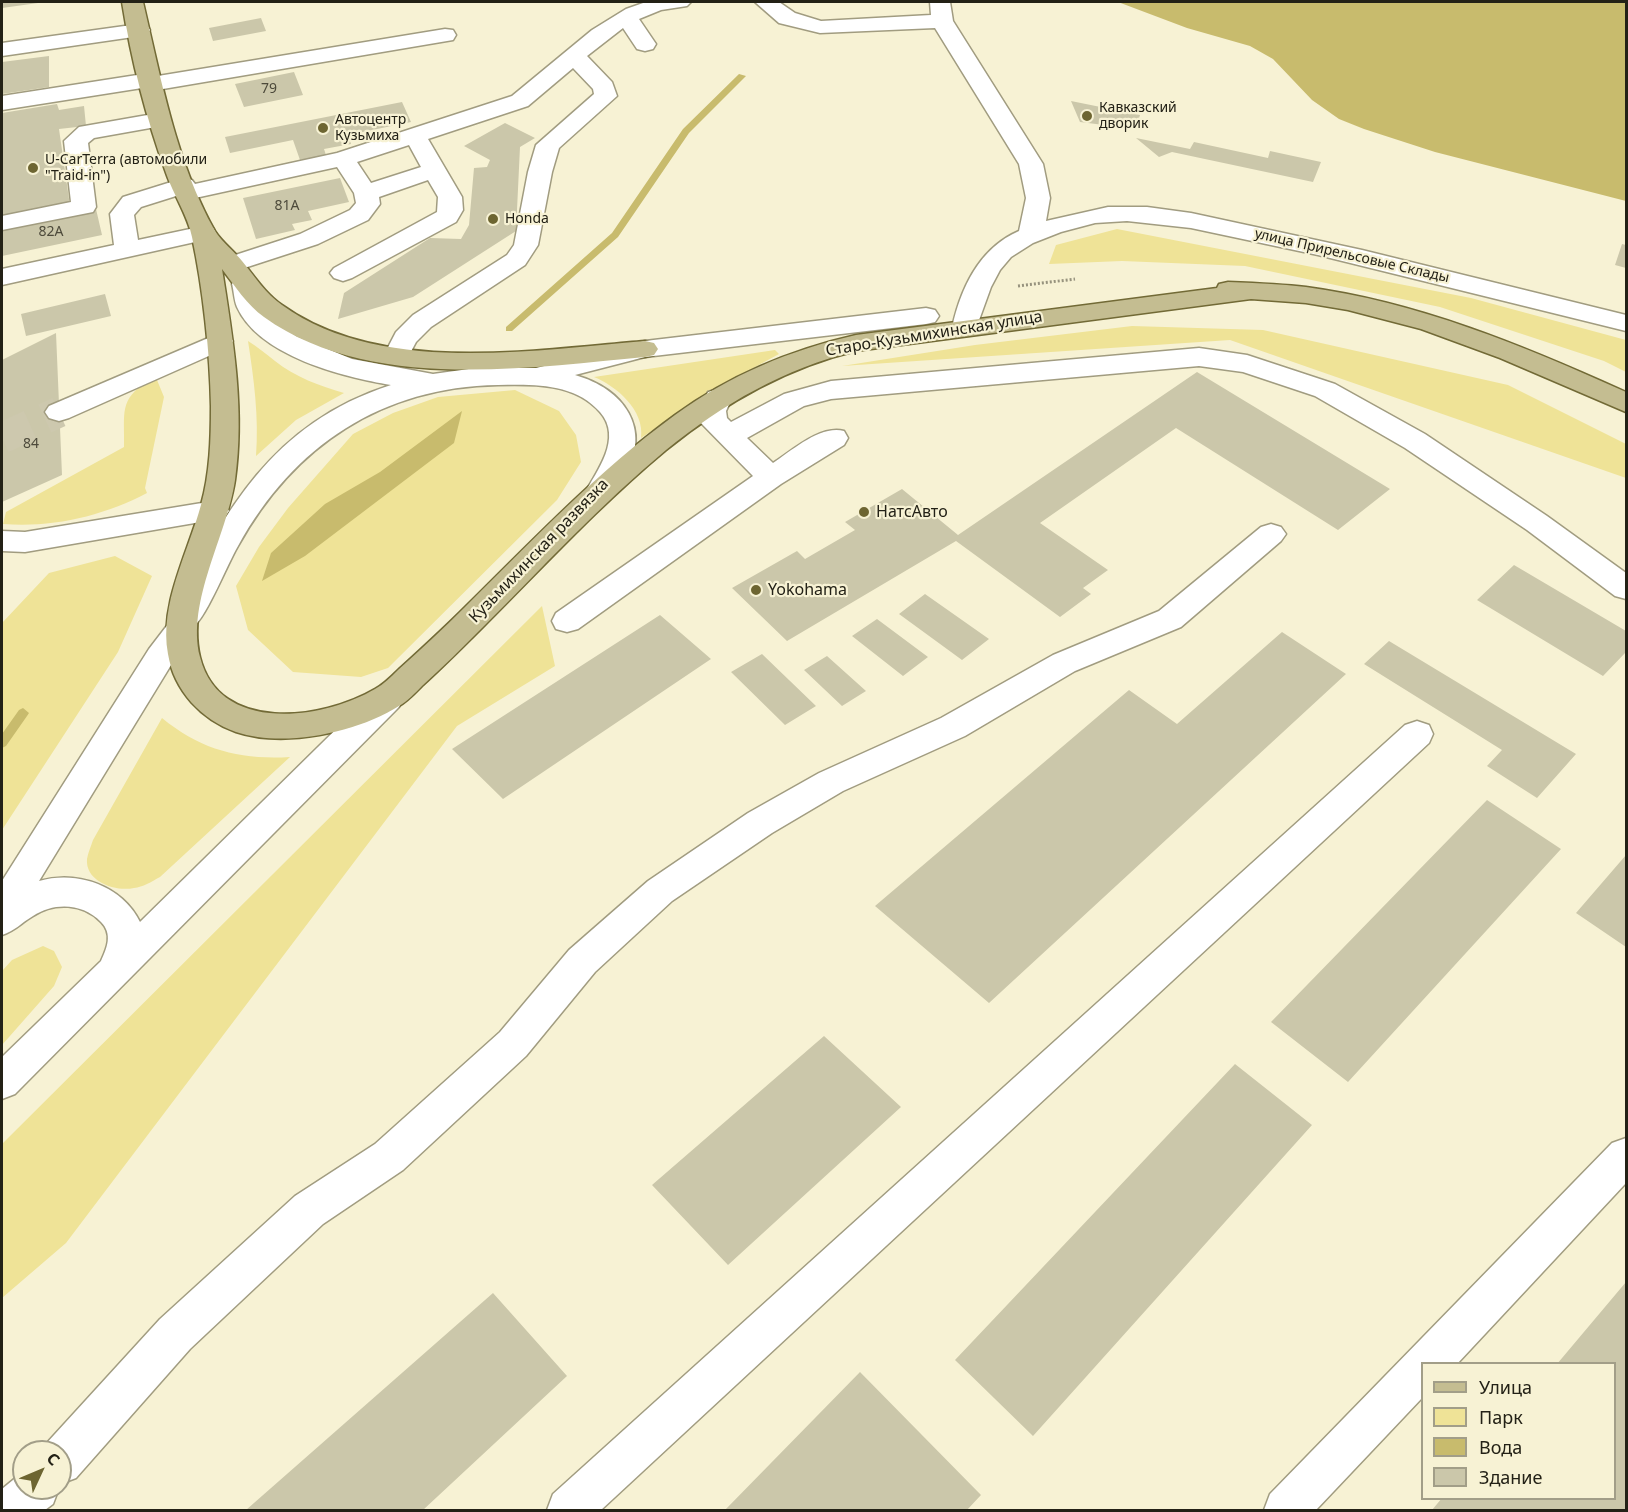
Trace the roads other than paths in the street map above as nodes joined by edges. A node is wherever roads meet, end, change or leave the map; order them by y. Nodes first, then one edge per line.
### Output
1 (132, 2) edge
2 (680, 2) edge
3 (766, 2) edge
4 (941, 11) edge
5 (627, 18) junction
6 (139, 30) junction
7 (445, 35) dead end
8 (645, 44) dead end
9 (2, 50) edge
10 (574, 56) junction
11 (151, 82) junction
12 (2, 103) edge
13 (159, 120) junction
14 (415, 136) junction
15 (343, 159) junction
16 (434, 170) junction
17 (185, 189) junction
18 (366, 193) junction
19 (2, 223) edge
20 (204, 233) junction
21 (1031, 235) junction
22 (127, 250) junction
23 (343, 273) dead end
24 (238, 274) junction
25 (2, 278) edge
26 (970, 310) junction
27 (926, 316) joint
28 (1626, 323) edge
29 (220, 341) junction
30 (645, 349) junction
31 (397, 355) junction
32 (532, 376) junction
33 (459, 379) junction
34 (718, 398) junction
35 (1626, 403) edge
36 (59, 412) tunnel mouth
37 (670, 432) junction
38 (728, 436) junction
39 (834, 438) dead end
40 (771, 477) junction
41 (591, 502) junction
42 (214, 511) junction
43 (1271, 534) dead end
44 (2, 540) edge
45 (1626, 588) edge
46 (567, 621) dead end
47 (183, 622) junction
48 (388, 698) junction
49 (1417, 734) dead end
50 (2, 911) edge
51 (2, 920) edge
52 (110, 975) junction
53 (2, 1082) edge
54 (1626, 1156) edge
55 (1429, 1362) edge
56 (1421, 1369) edge
57 (72, 1449) edge
58 (23, 1500) edge
59 (11, 1510) edge
60 (569, 1510) edge
61 (1286, 1510) edge

1 - 6 main road, Старо-Кузьмихинская улица
2 - 5 street
3 - 4 street
4 - 21 street
5 - 8 street
5 - 10 street
6 - 9 street
6 - 11 main road, Старо-Кузьмихинская улица
7 - 11 street
10 - 14 street
10 - 31 street
11 - 12 street
11 - 13 main road, Старо-Кузьмихинская улица
13 - 17 main road, Старо-Кузьмихинская улица
13 - 19 street
14 - 15 street
14 - 16 street
15 - 17 street
15 - 18 street
16 - 18 street
16 - 23 street
17 - 20 main road, Старо-Кузьмихинская улица
17 - 22 street
18 - 24 street
20 - 22 street
20 - 24 main road, Старо-Кузьмихинская улица
20 - 29 main road
21 - 26 street, улица Прирельсовые Склады
21 - 28 street, улица Прирельсовые Склады
22 - 25 street
24 - 31 main road, Старо-Кузьмихинская улица
24 - 33 street
26 - 27 main road, Старо-Кузьмихинская улица
26 - 34 main road, Старо-Кузьмихинская улица
26 - 35 main road, Старо-Кузьмихинская улица
27 - 30 street, Старо-Кузьмихинская улица
29 - 36 street
29 - 42 main road
30 - 31 main road, Старо-Кузьмихинская улица
30 - 32 street, Старо-Кузьмихинская улица
32 - 33 street, Кузьмихинская развязка
32 - 41 street, Кузьмихинская развязка
33 - 47 street, Кузьмихинская развязка
34 - 37 main road, Старо-Кузьмихинская улица
34 - 38 street
37 - 38 street
37 - 41 main road, Старо-Кузьмихинская улица
38 - 40 street
38 - 45 street
39 - 40 street
40 - 46 street
41 - 48 main road, Кузьмихинская развязка
42 - 44 street
42 - 47 main road
43 - 57 street
47 - 48 main road, Кузьмихинская развязка
47 - 50 street
48 - 52 street
49 - 60 street
51 - 52 street
52 - 53 street
54 - 55 street
56 - 61 street
58 - 59 street

